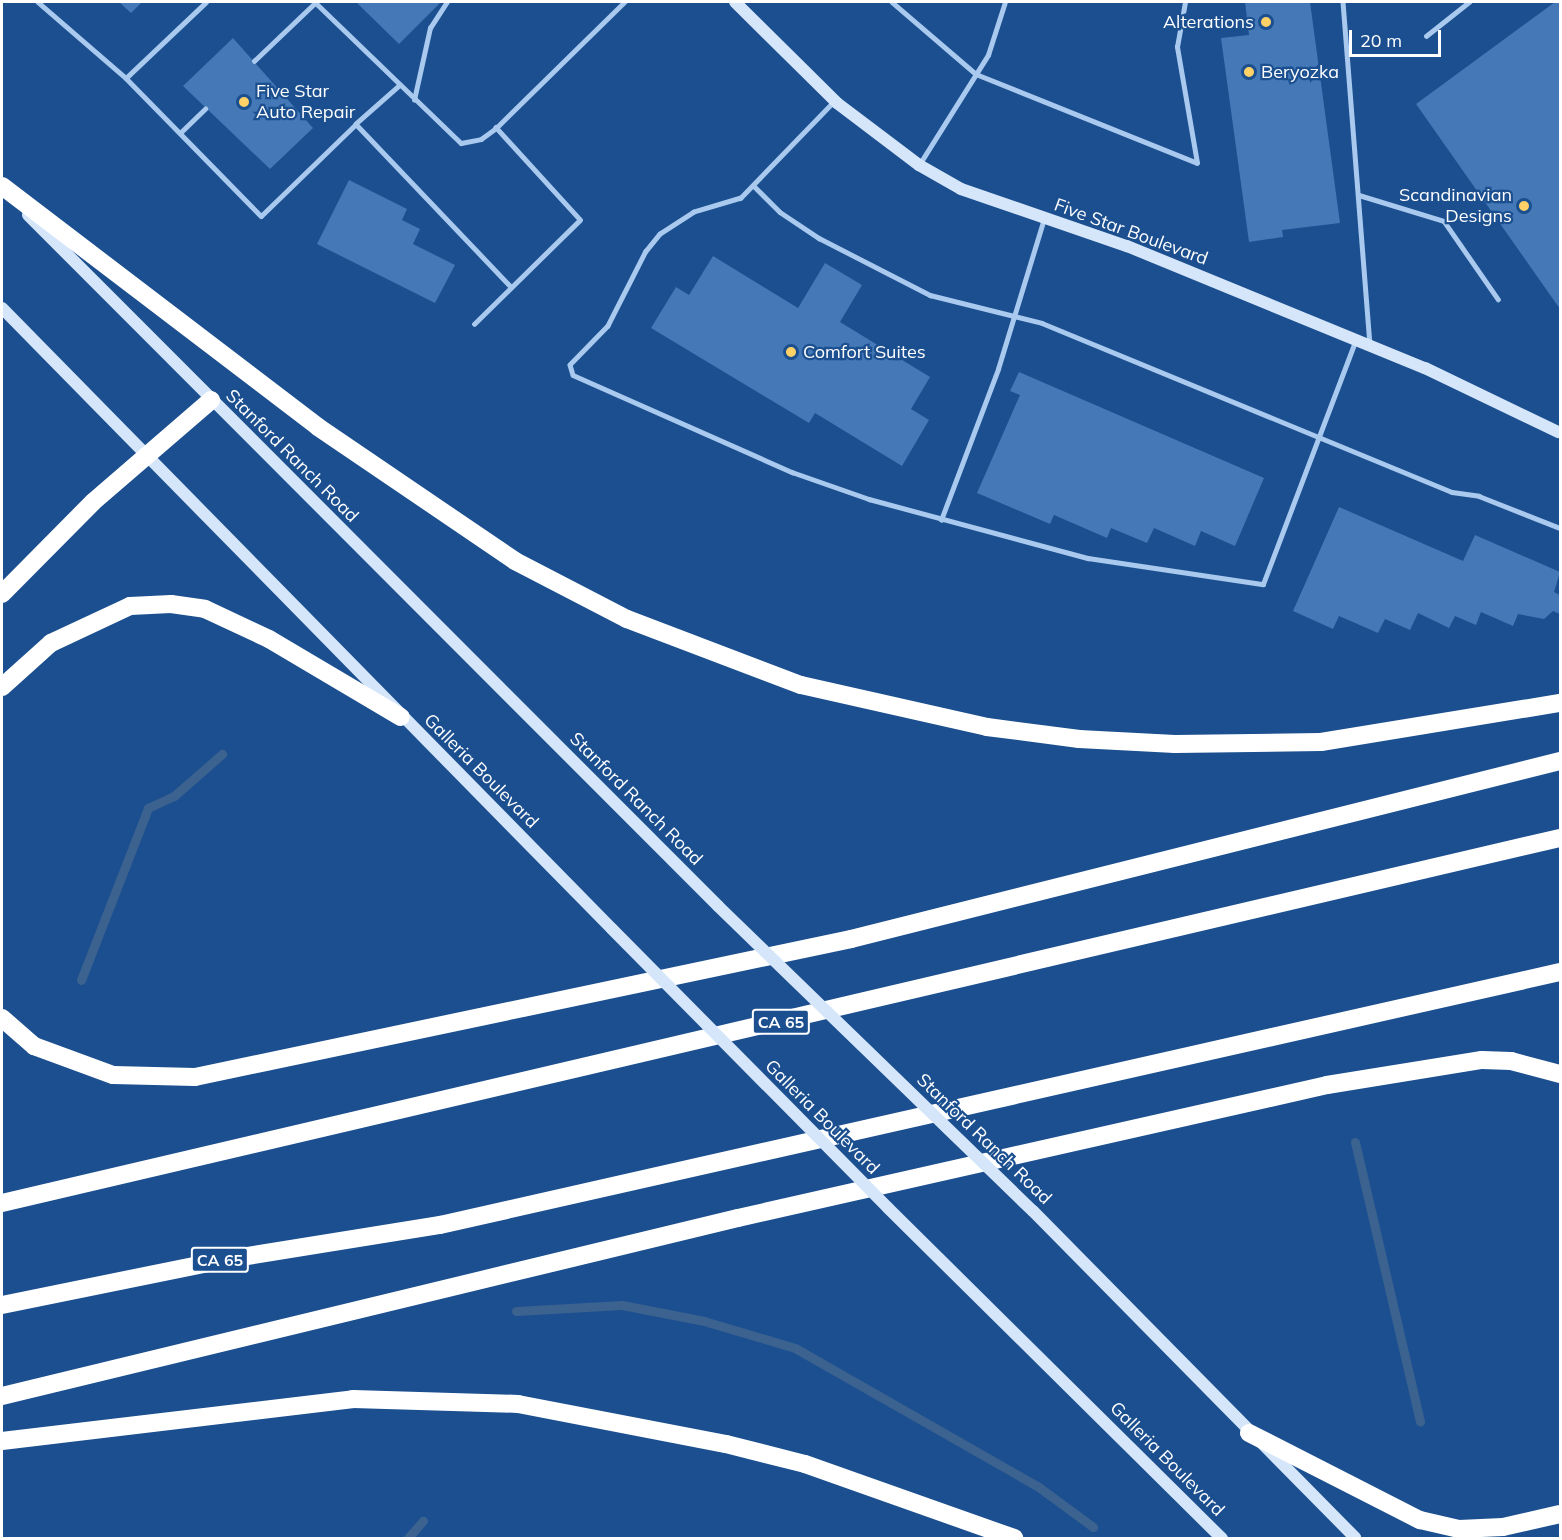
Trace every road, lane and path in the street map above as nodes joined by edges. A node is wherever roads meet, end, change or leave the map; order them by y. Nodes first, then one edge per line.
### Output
1 (38, 2) edge
2 (206, 2) edge
3 (316, 2) edge
4 (447, 2) edge
5 (624, 2) edge
6 (735, 2) edge
7 (892, 2) edge
8 (1005, 2) edge
9 (1185, 2) edge
10 (1343, 2) edge
11 (1469, 2) edge
12 (1426, 36) dead end
13 (254, 61) dead end
14 (976, 74) junction
15 (126, 78) junction
16 (399, 86) junction
17 (414, 100) junction
18 (835, 101) junction
19 (205, 109) dead end
20 (356, 124) junction
21 (496, 128) junction
22 (180, 133) junction
23 (919, 165) junction
24 (2, 187) edge
25 (755, 187) junction
26 (1359, 195) junction
27 (1044, 219) junction
28 (511, 287) junction
29 (1498, 299) dead end
30 (2, 308) edge
31 (1014, 318) junction
32 (474, 324) dead end
33 (1356, 340) junction
34 (1370, 345) junction
35 (211, 400) junction
36 (1559, 433) edge
37 (1318, 438) junction
38 (144, 457) junction
39 (941, 520) junction
40 (1560, 528) edge
41 (2, 594) edge
42 (2, 687) edge
43 (1560, 703) edge
44 (401, 717) junction
45 (1560, 761) edge
46 (1560, 838) edge
47 (1560, 972) edge
48 (2, 1018) edge
49 (1560, 1074) edge
50 (2, 1203) edge
51 (2, 1305) edge
52 (2, 1396) edge
53 (1249, 1433) junction
54 (2, 1441) edge
55 (1560, 1514) edge
56 (1014, 1539) edge
57 (1222, 1539) edge
58 (1355, 1539) edge

1 - 15 lane
2 - 15 lane
3 - 13 lane
3 - 16 lane
4 - 17 lane
5 - 21 lane
6 - 18 main road, Five Star Boulevard
7 - 14 lane
8 - 14 lane
9 - 14 lane
10 - 26 lane
11 - 12 lane
14 - 23 lane
15 - 22 lane
16 - 17 lane
16 - 20 lane
17 - 21 lane
18 - 23 main road, Five Star Boulevard
18 - 25 lane
19 - 22 lane
20 - 22 lane
20 - 28 lane
21 - 28 lane
23 - 27 main road, Five Star Boulevard
24 - 35 main road, Stanford Ranch Road
24 - 43 highway
25 - 31 lane
25 - 39 lane
26 - 29 lane
26 - 34 lane
27 - 31 lane
27 - 33 main road, Five Star Boulevard
28 - 32 lane
30 - 38 main road
31 - 37 lane
31 - 39 lane
33 - 34 main road, Five Star Boulevard
33 - 37 lane
34 - 36 main road, Five Star Boulevard
35 - 38 highway
35 - 53 main road, Stanford Ranch Road, bridge
37 - 39 lane
37 - 40 lane
38 - 41 highway
38 - 44 main road
42 - 44 highway
44 - 57 main road, Galleria Boulevard, bridge
45 - 48 highway
46 - 50 highway, CA 65
47 - 51 highway, CA 65
49 - 52 highway
53 - 55 highway
53 - 58 main road
54 - 56 highway

